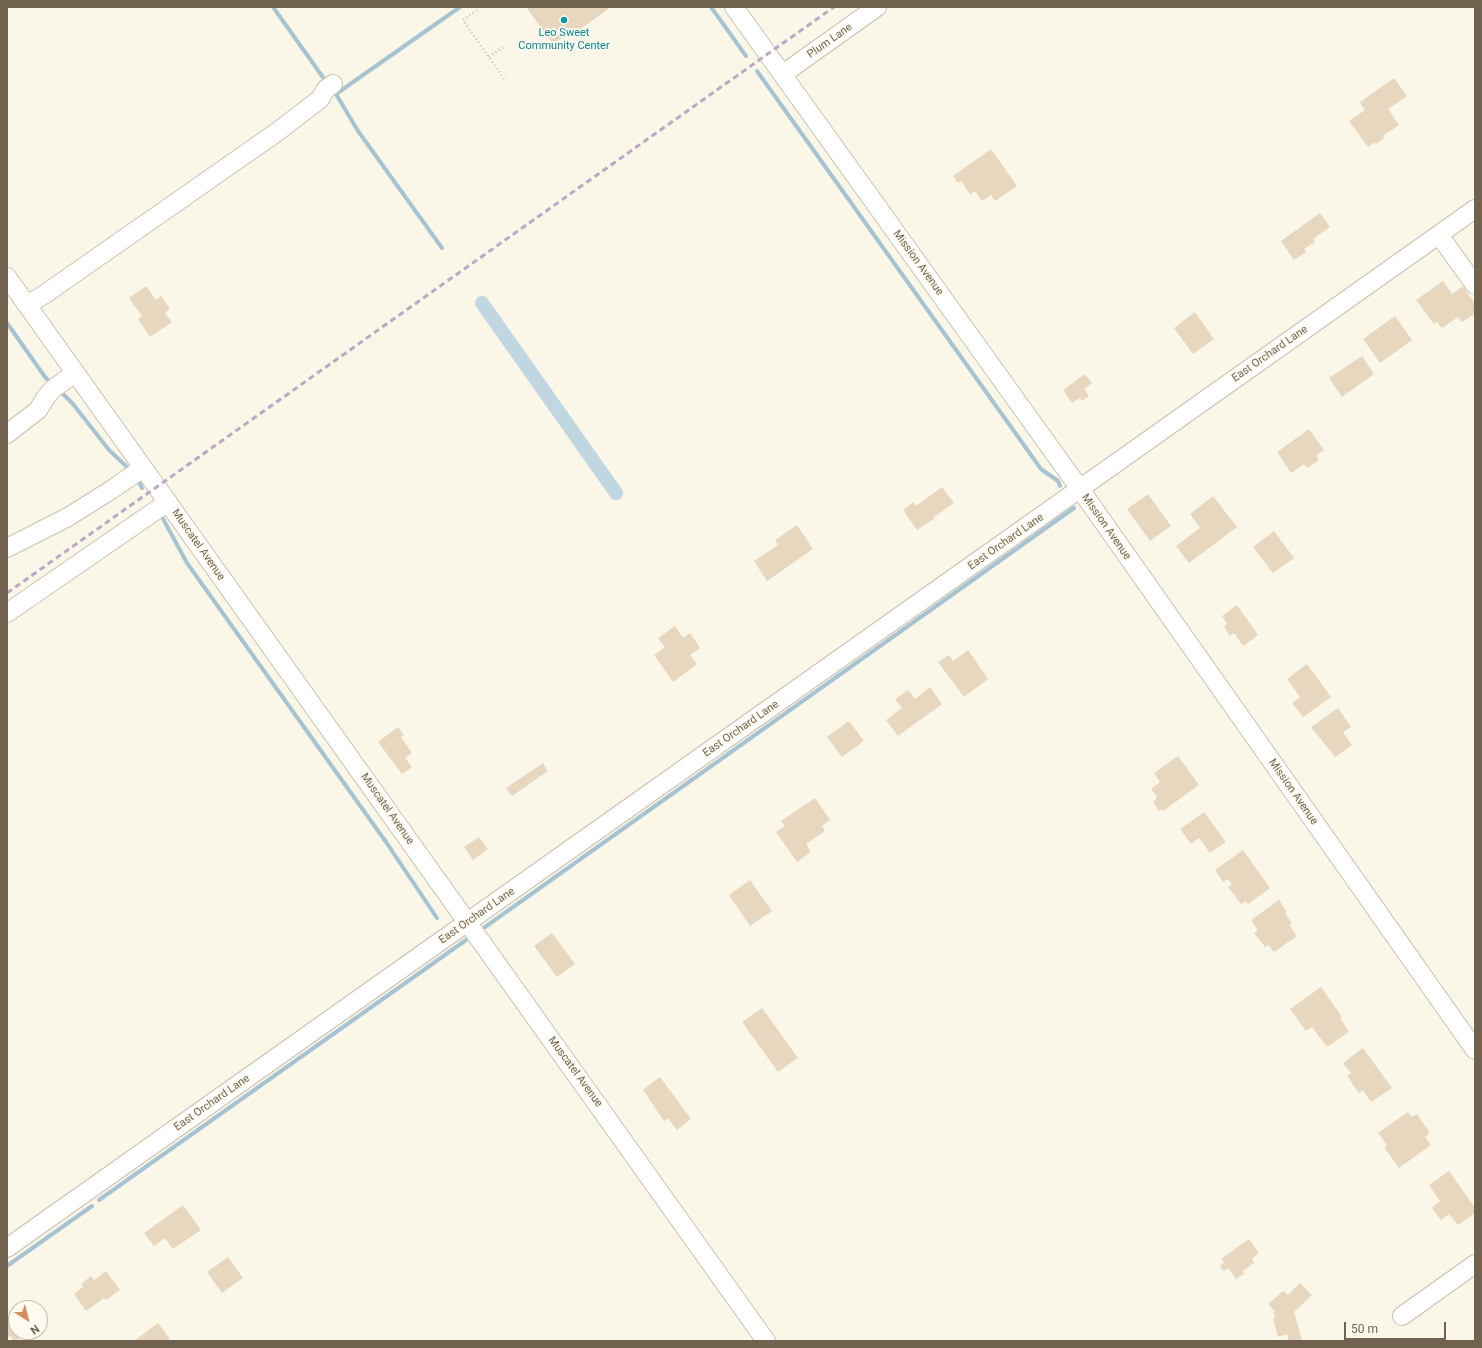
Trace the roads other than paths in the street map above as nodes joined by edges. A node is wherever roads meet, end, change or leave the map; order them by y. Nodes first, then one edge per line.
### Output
1 (734, 7) edge
2 (877, 7) edge
3 (783, 74) junction
4 (329, 87) dead end
5 (1475, 209) edge
6 (1440, 235) junction
7 (7, 277) edge
8 (1475, 285) edge
9 (27, 305) junction
10 (75, 372) junction
11 (7, 434) edge
12 (143, 468) junction
13 (1080, 489) junction
14 (168, 502) junction
15 (7, 548) edge
16 (7, 613) edge
17 (468, 922) junction
18 (1475, 1050) edge
19 (7, 1248) edge
20 (1475, 1264) edge
21 (1402, 1316) dead end
22 (766, 1341) edge

1 - 3 street, Mission Avenue
2 - 3 street, Plum Lane
3 - 13 street, Mission Avenue
4 - 9 street
5 - 6 street, East Orchard Lane
6 - 8 street
6 - 13 street, East Orchard Lane
7 - 9 street, Muscatel Avenue
9 - 10 street, Muscatel Avenue
10 - 11 street
10 - 12 street, Muscatel Avenue
12 - 14 street, Muscatel Avenue
12 - 15 street
13 - 17 street, East Orchard Lane
13 - 18 street, Mission Avenue
14 - 16 street
14 - 17 street, Muscatel Avenue
17 - 19 street, East Orchard Lane
17 - 22 street, Muscatel Avenue
20 - 21 street

